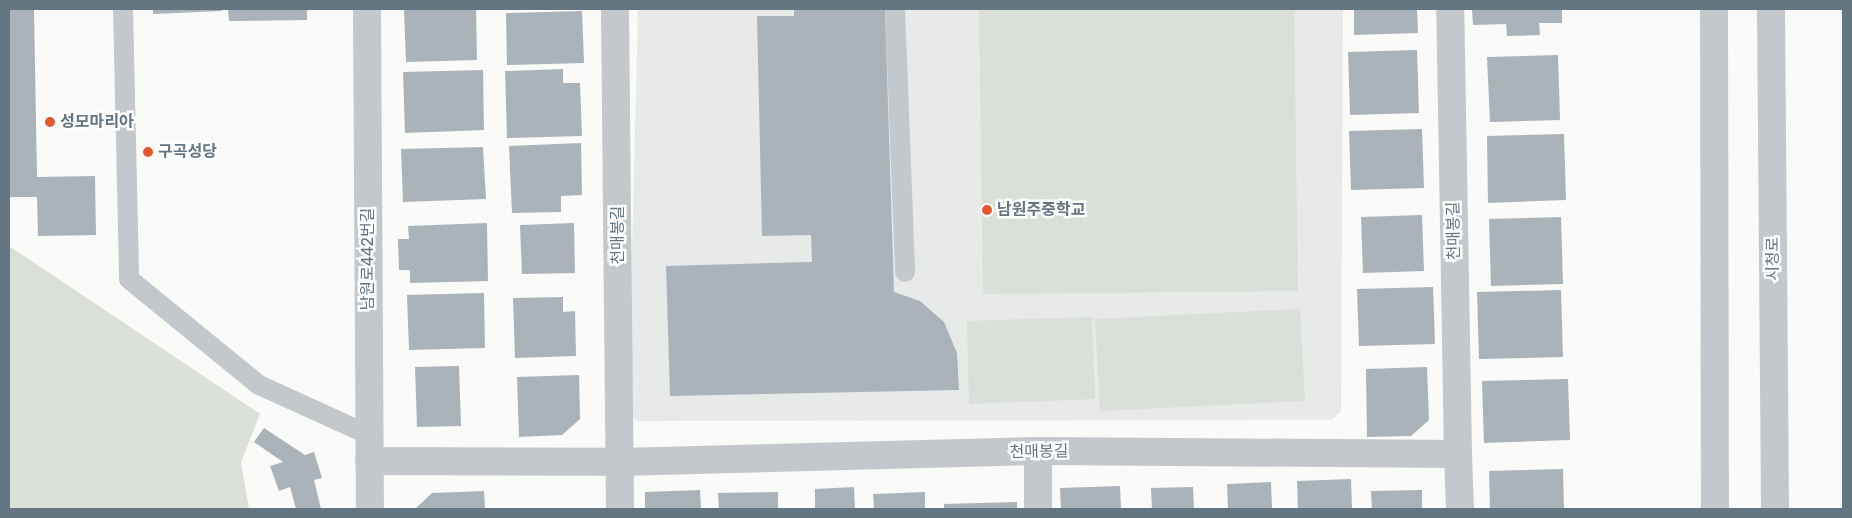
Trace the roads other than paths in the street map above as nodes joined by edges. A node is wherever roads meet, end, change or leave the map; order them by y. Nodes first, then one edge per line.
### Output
1 (123, 9) edge
2 (367, 9) edge
3 (615, 9) edge
4 (895, 9) edge
5 (1450, 9) edge
6 (1714, 9) edge
7 (1771, 9) edge
8 (905, 272) dead end
9 (369, 448) junction
10 (1038, 451) junction
11 (1458, 454) junction
12 (619, 462) junction
13 (370, 509) edge
14 (620, 509) edge
15 (1038, 509) edge
16 (1460, 509) edge
17 (1715, 509) edge
18 (1774, 509) edge

1 - 9 lane
2 - 9 street, 남원로442번길
3 - 12 street, 천매봉길
4 - 8 lane
5 - 11 street, 천매봉길
6 - 17 street
7 - 18 street, 시청로
9 - 12 street, 천매봉길
9 - 13 street, 남원로442번길
10 - 11 street, 천매봉길
10 - 12 street, 천매봉길
10 - 15 street
11 - 16 street, 천매봉길
12 - 14 street, 천매봉길

